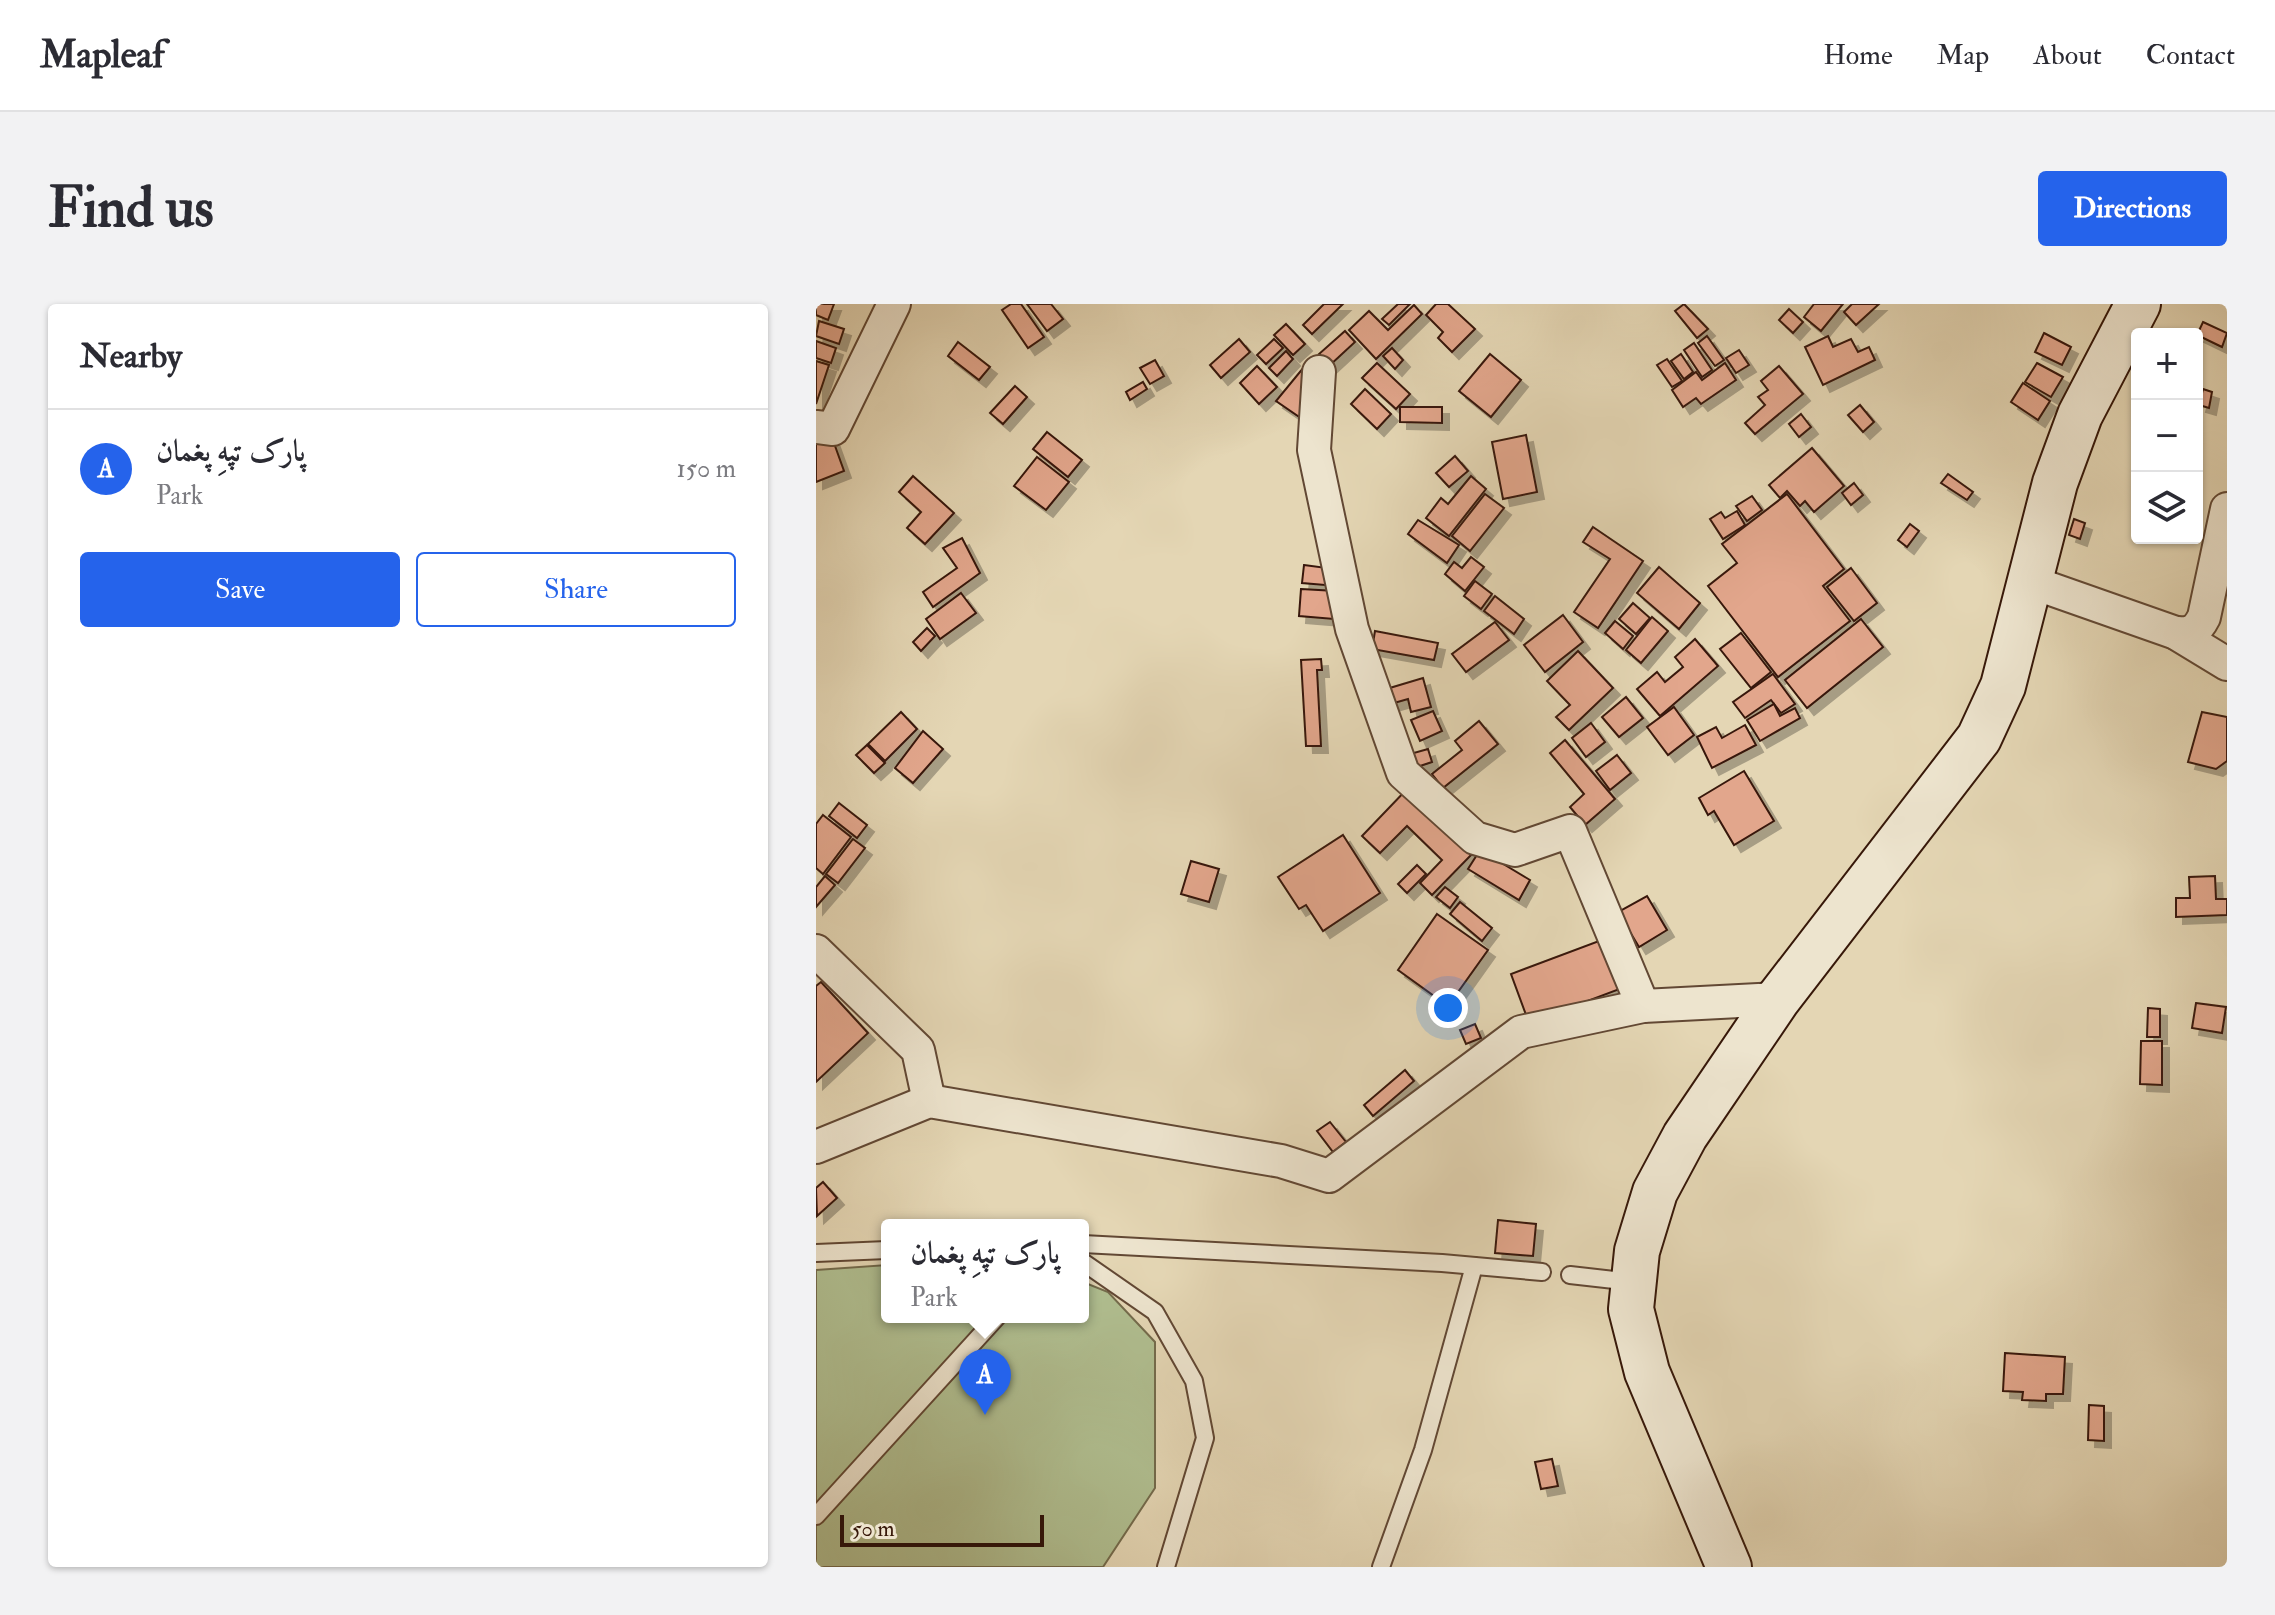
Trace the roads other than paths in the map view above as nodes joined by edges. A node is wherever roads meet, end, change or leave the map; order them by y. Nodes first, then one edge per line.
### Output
1 (894, 304) edge
2 (2138, 304) edge
3 (1319, 372) dead end
4 (816, 427) edge
5 (2227, 509) edge
6 (2028, 581) junction
7 (2176, 633) junction
8 (2227, 664) edge
9 (816, 951) edge
10 (1778, 999) junction
11 (1643, 1006) junction
12 (929, 1101) junction
13 (816, 1147) edge
14 (1089, 1244) edge
15 (881, 1250) edge
16 (816, 1253) edge
17 (1089, 1266) edge
18 (1474, 1266) junction
19 (1542, 1272) dead end
20 (1570, 1275) dead end
21 (1632, 1282) junction
22 (992, 1323) edge
23 (816, 1516) edge
24 (1166, 1567) edge
25 (1381, 1567) edge
26 (1729, 1567) edge

1 - 4 street
2 - 6 main road
3 - 11 street
5 - 7 street
6 - 7 street
6 - 10 main road
7 - 8 street
9 - 12 street
10 - 11 street
10 - 21 main road
11 - 12 street
12 - 13 street
14 - 18 lane
15 - 16 lane
17 - 24 lane
18 - 19 lane
18 - 25 lane
20 - 21 lane
21 - 26 main road
22 - 23 lane

